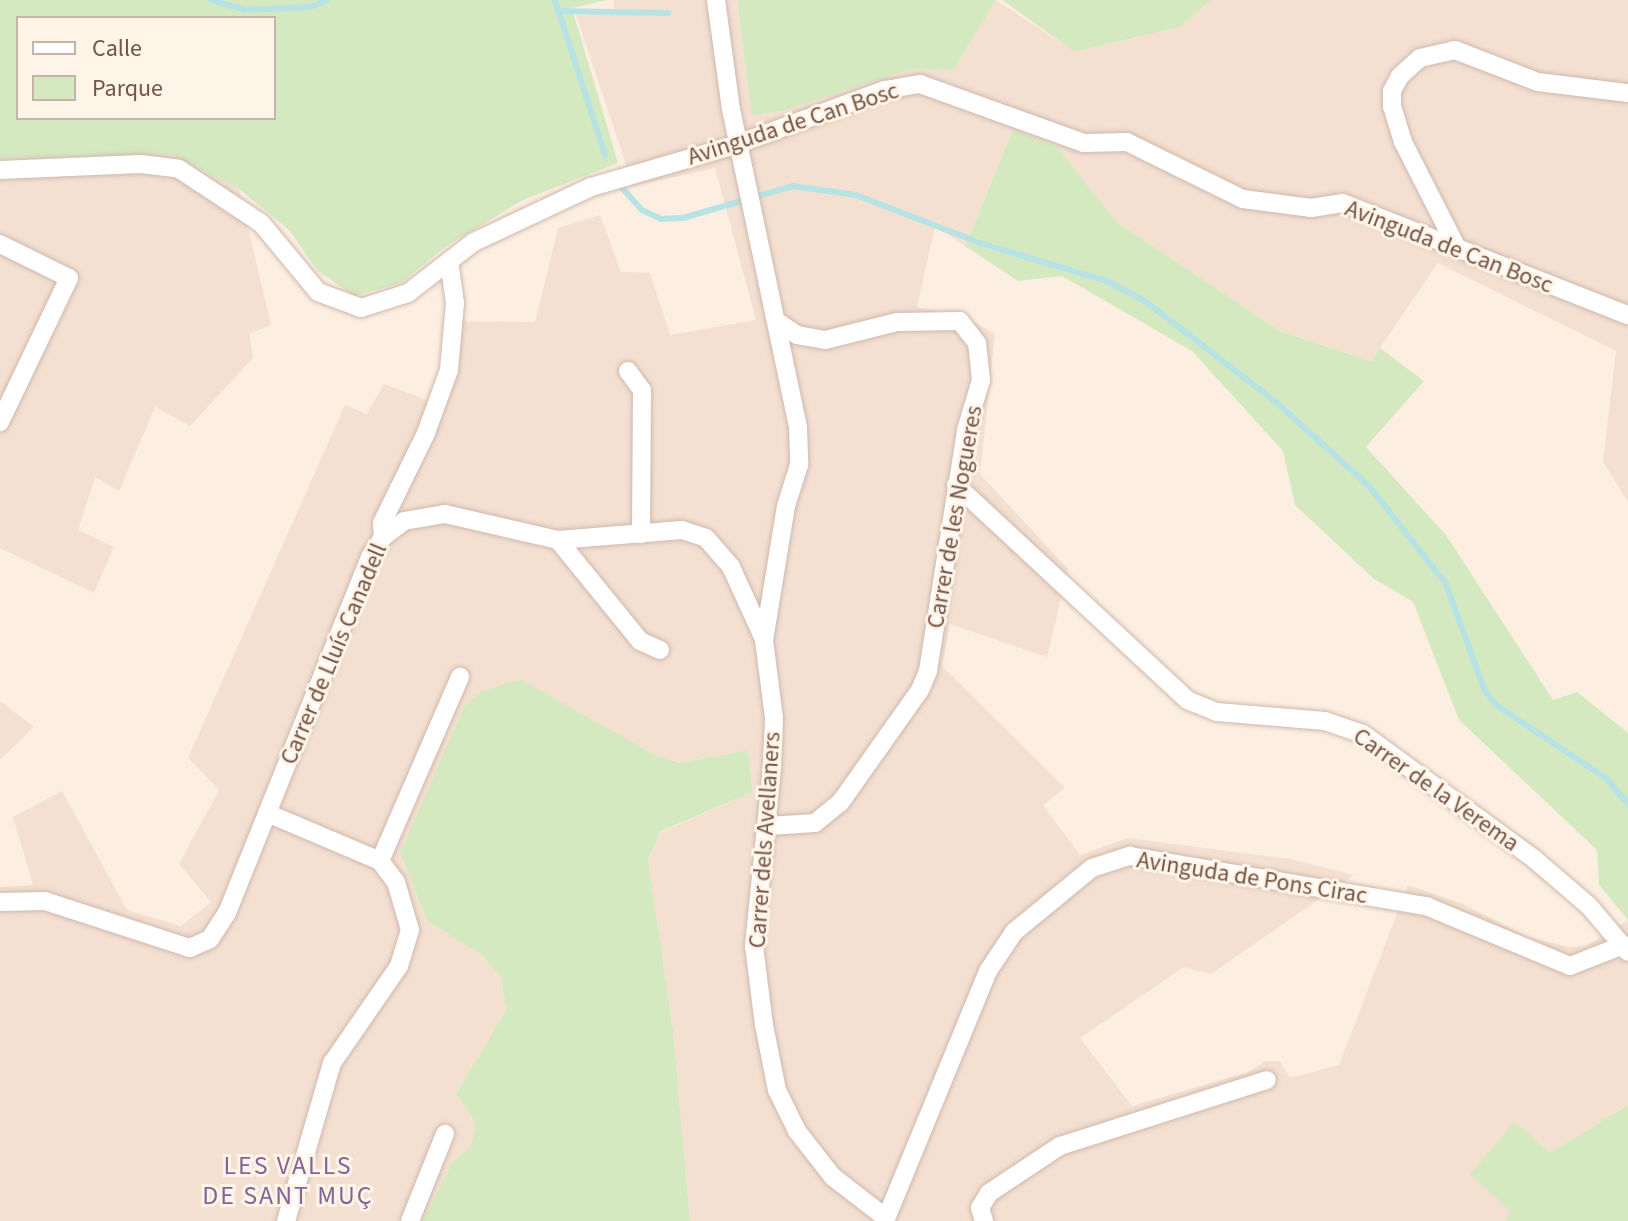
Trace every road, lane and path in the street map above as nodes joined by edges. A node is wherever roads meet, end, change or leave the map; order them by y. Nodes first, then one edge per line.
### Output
1 (716, 0) edge
2 (1628, 93) edge
3 (738, 144) junction
4 (0, 170) edge
5 (0, 244) edge
6 (1456, 246) junction
7 (449, 261) junction
8 (1628, 315) edge
9 (776, 321) junction
10 (628, 371) dead end
11 (0, 422) edge
12 (956, 485) junction
13 (641, 534) junction
14 (383, 537) junction
15 (558, 540) junction
16 (764, 640) junction
17 (660, 650) dead end
18 (460, 677) dead end
19 (267, 813) junction
20 (768, 826) junction
21 (380, 861) junction
22 (0, 902) edge
23 (1626, 948) edge
24 (1267, 1080) dead end
25 (445, 1134) dead end
26 (885, 1219) edge
27 (286, 1221) edge
28 (410, 1221) edge
29 (984, 1221) edge

1 - 3 street, Carrer dels Avellaners
2 - 6 street
3 - 6 street, Avinguda de Can Bosc
3 - 7 street, Avinguda de Can Bosc
3 - 9 street, Carrer dels Avellaners
4 - 7 street, Avinguda de Can Bosc
5 - 11 street
6 - 8 street, Avinguda de Can Bosc
7 - 14 street
9 - 12 street, Carrer de les Nogueres
9 - 16 street, Carrer dels Avellaners
10 - 13 street
12 - 20 street, Carrer de les Nogueres
12 - 23 street, Carrer de la Verema
13 - 15 street, Carrer de Lluís Canadell
13 - 16 street, Carrer de Lluís Canadell
14 - 15 street, Carrer de Lluís Canadell
14 - 19 street, Carrer de Lluís Canadell
15 - 17 street
16 - 20 street, Carrer dels Avellaners
18 - 21 street
19 - 21 street
19 - 22 street, Carrer de Lluís Canadell
20 - 26 street, Carrer dels Avellaners
21 - 27 street
23 - 26 street, Avinguda de Pons Cirac
24 - 29 street
25 - 28 street

